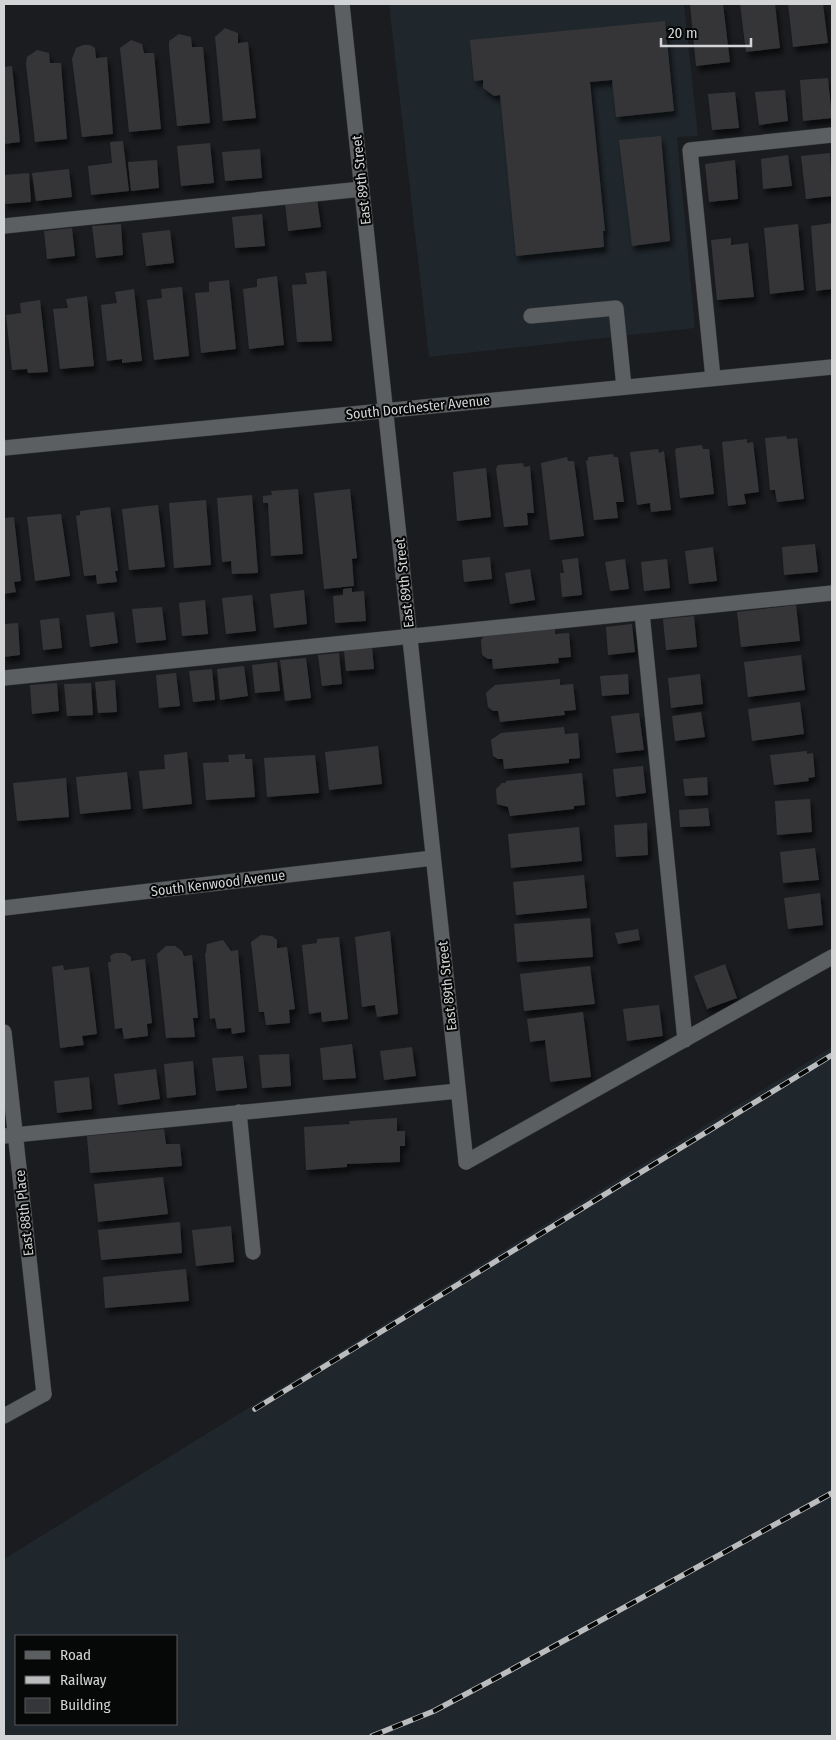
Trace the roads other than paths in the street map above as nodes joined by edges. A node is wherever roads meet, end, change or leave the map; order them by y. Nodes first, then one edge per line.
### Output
1 (342, 4) edge
2 (832, 135) edge
3 (362, 189) junction
4 (4, 226) edge
5 (531, 316) dead end
6 (832, 367) edge
7 (713, 378) junction
8 (624, 387) junction
9 (385, 410) junction
10 (4, 448) edge
11 (832, 593) edge
12 (642, 613) junction
13 (409, 636) junction
14 (4, 678) edge
15 (433, 858) junction
16 (4, 908) edge
17 (832, 957) edge
18 (4, 1032) edge
19 (685, 1040) junction
20 (458, 1091) junction
21 (239, 1112) junction
22 (9, 1135) edge
23 (253, 1252) dead end
24 (4, 1416) edge

1 - 3 street, East 89th Street
2 - 7 street
3 - 4 street
3 - 9 street, East 89th Street
5 - 8 street
6 - 7 street, South Dorchester Avenue
7 - 8 street, South Dorchester Avenue
8 - 9 street, South Dorchester Avenue
9 - 10 street, South Dorchester Avenue
9 - 13 street, East 89th Street
11 - 12 street
12 - 13 street
12 - 19 street
13 - 14 street
13 - 15 street, East 89th Street
15 - 16 street, South Kenwood Avenue
15 - 20 street, East 89th Street
17 - 19 street
18 - 22 street, East 88th Place
19 - 20 street, East 89th Street
20 - 21 street
21 - 22 street
21 - 23 street
22 - 24 street, East 88th Place

